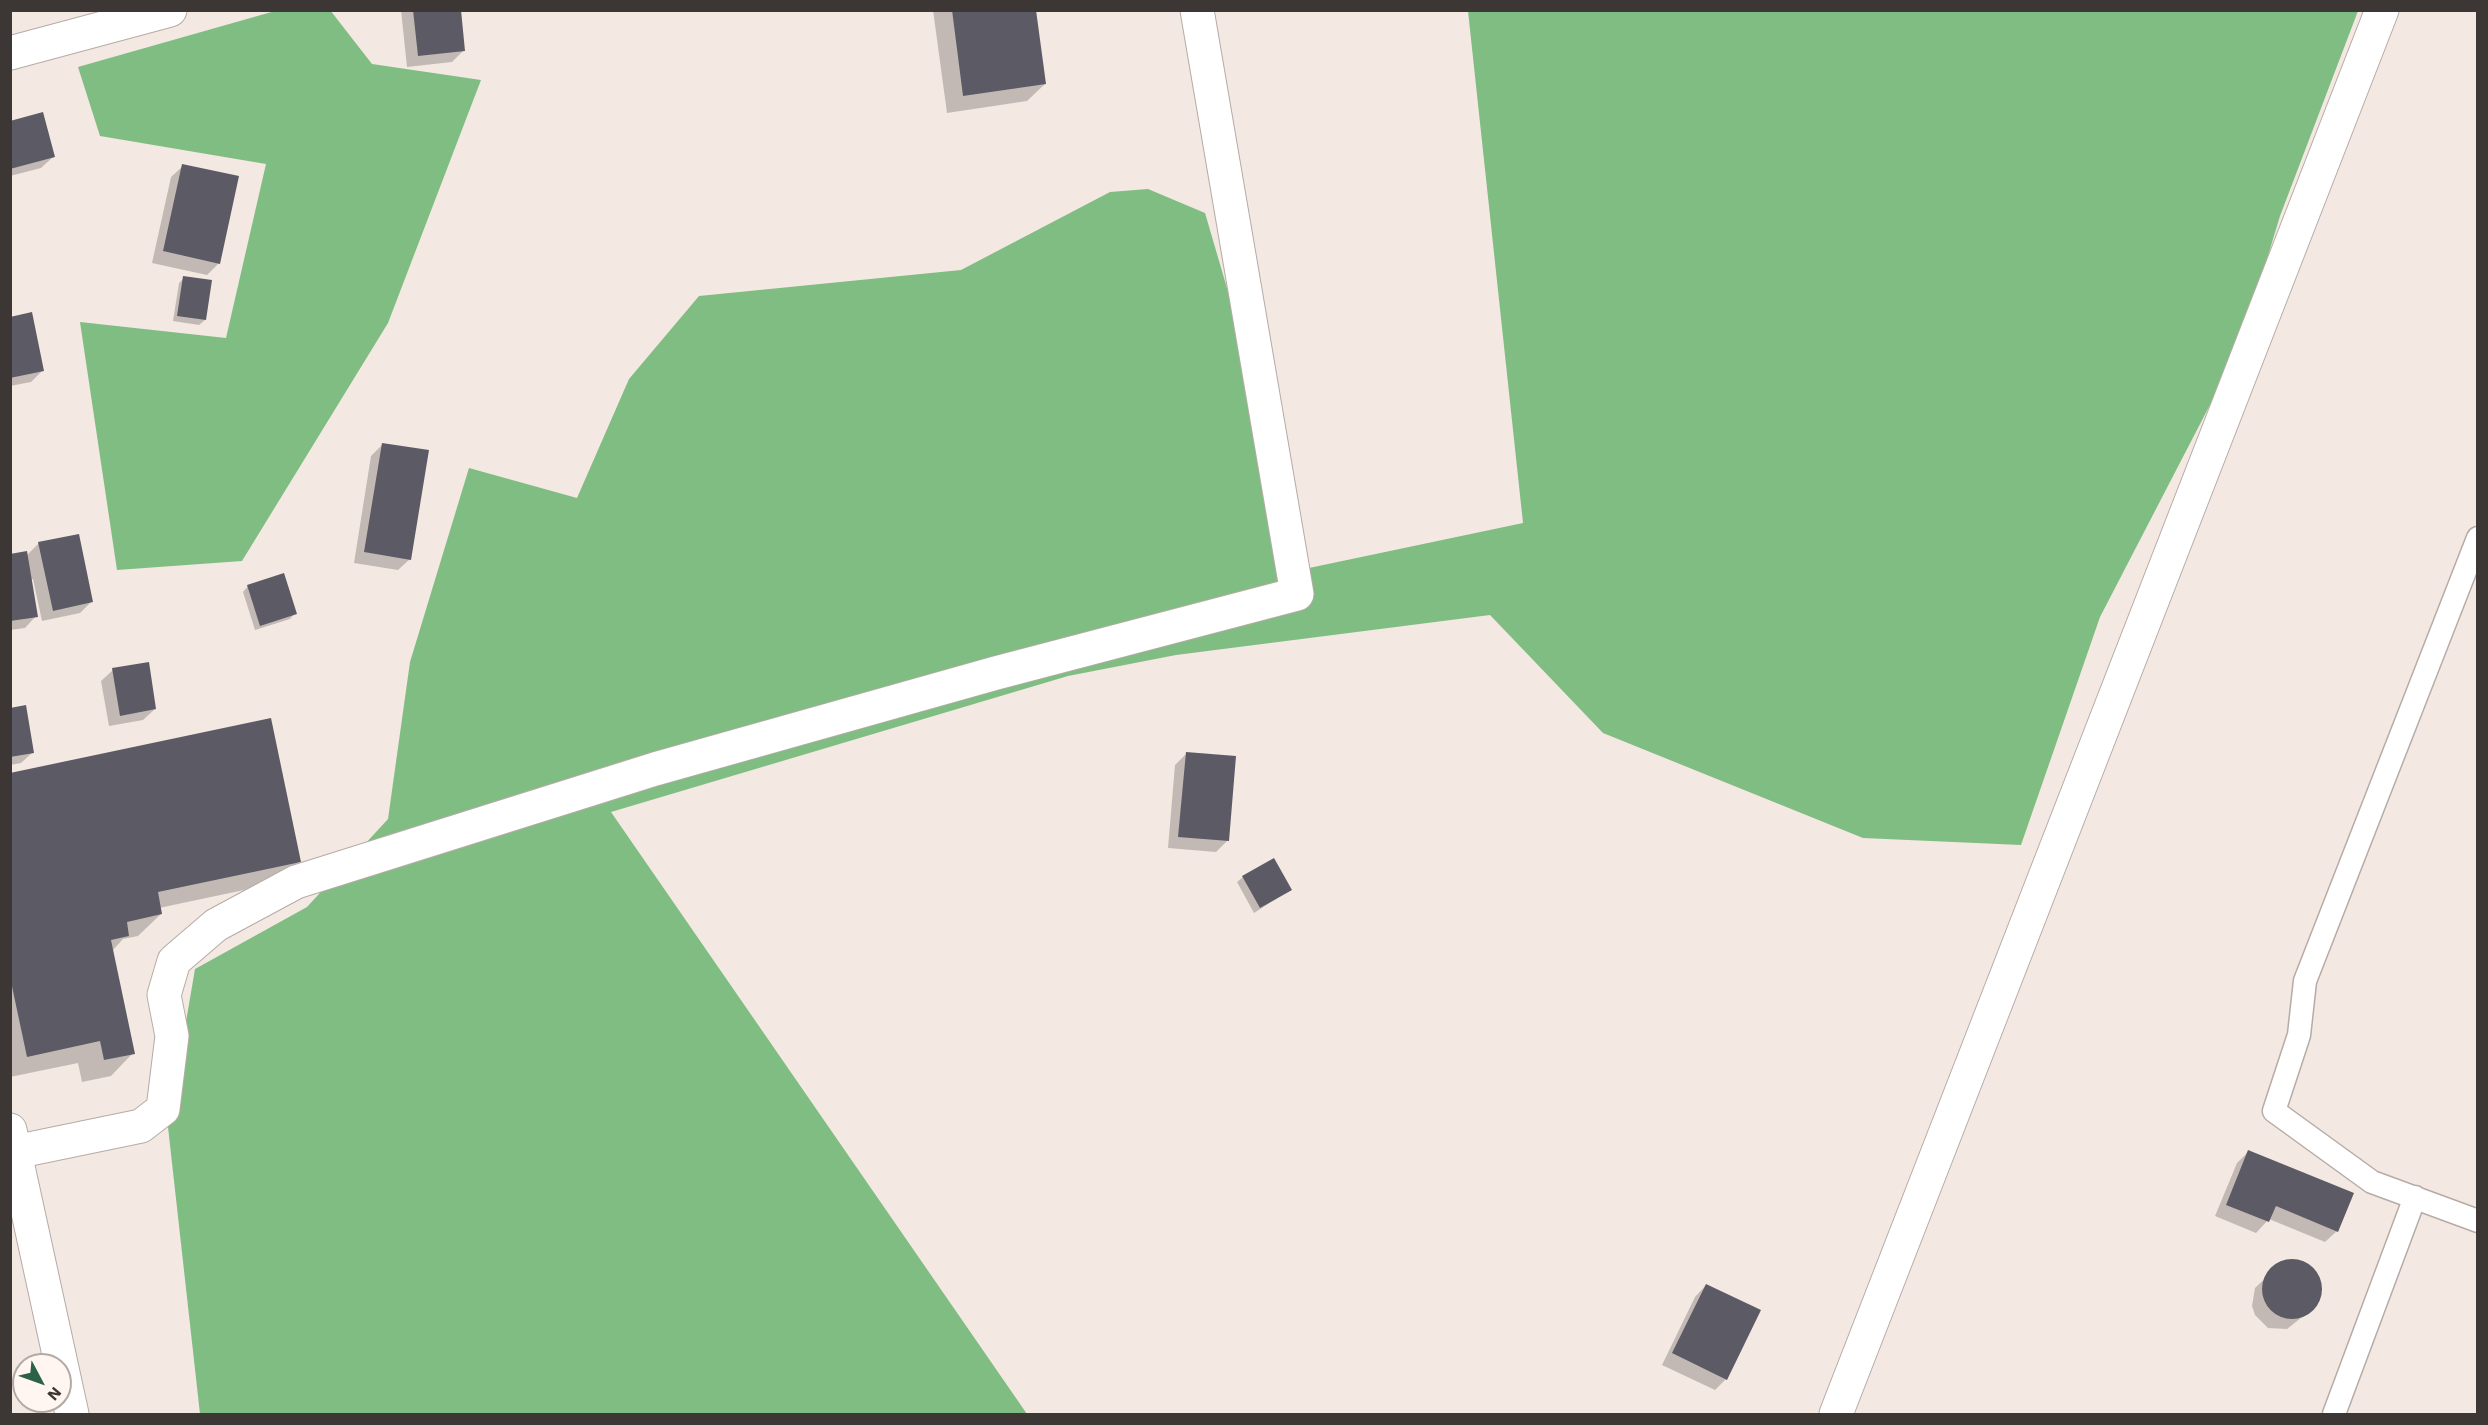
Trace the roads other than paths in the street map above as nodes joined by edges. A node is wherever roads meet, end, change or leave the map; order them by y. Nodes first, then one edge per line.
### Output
1 (170, 10) edge
2 (1197, 10) edge
3 (2382, 10) edge
4 (10, 53) edge
5 (2478, 538) edge
6 (13, 1141) edge
7 (2415, 1197) junction
8 (2478, 1221) edge
9 (72, 1414) edge
10 (1836, 1414) edge
11 (2334, 1414) edge

1 - 4 street
2 - 6 street
3 - 10 street
5 - 7 lane
6 - 9 street
7 - 8 lane
7 - 11 lane

